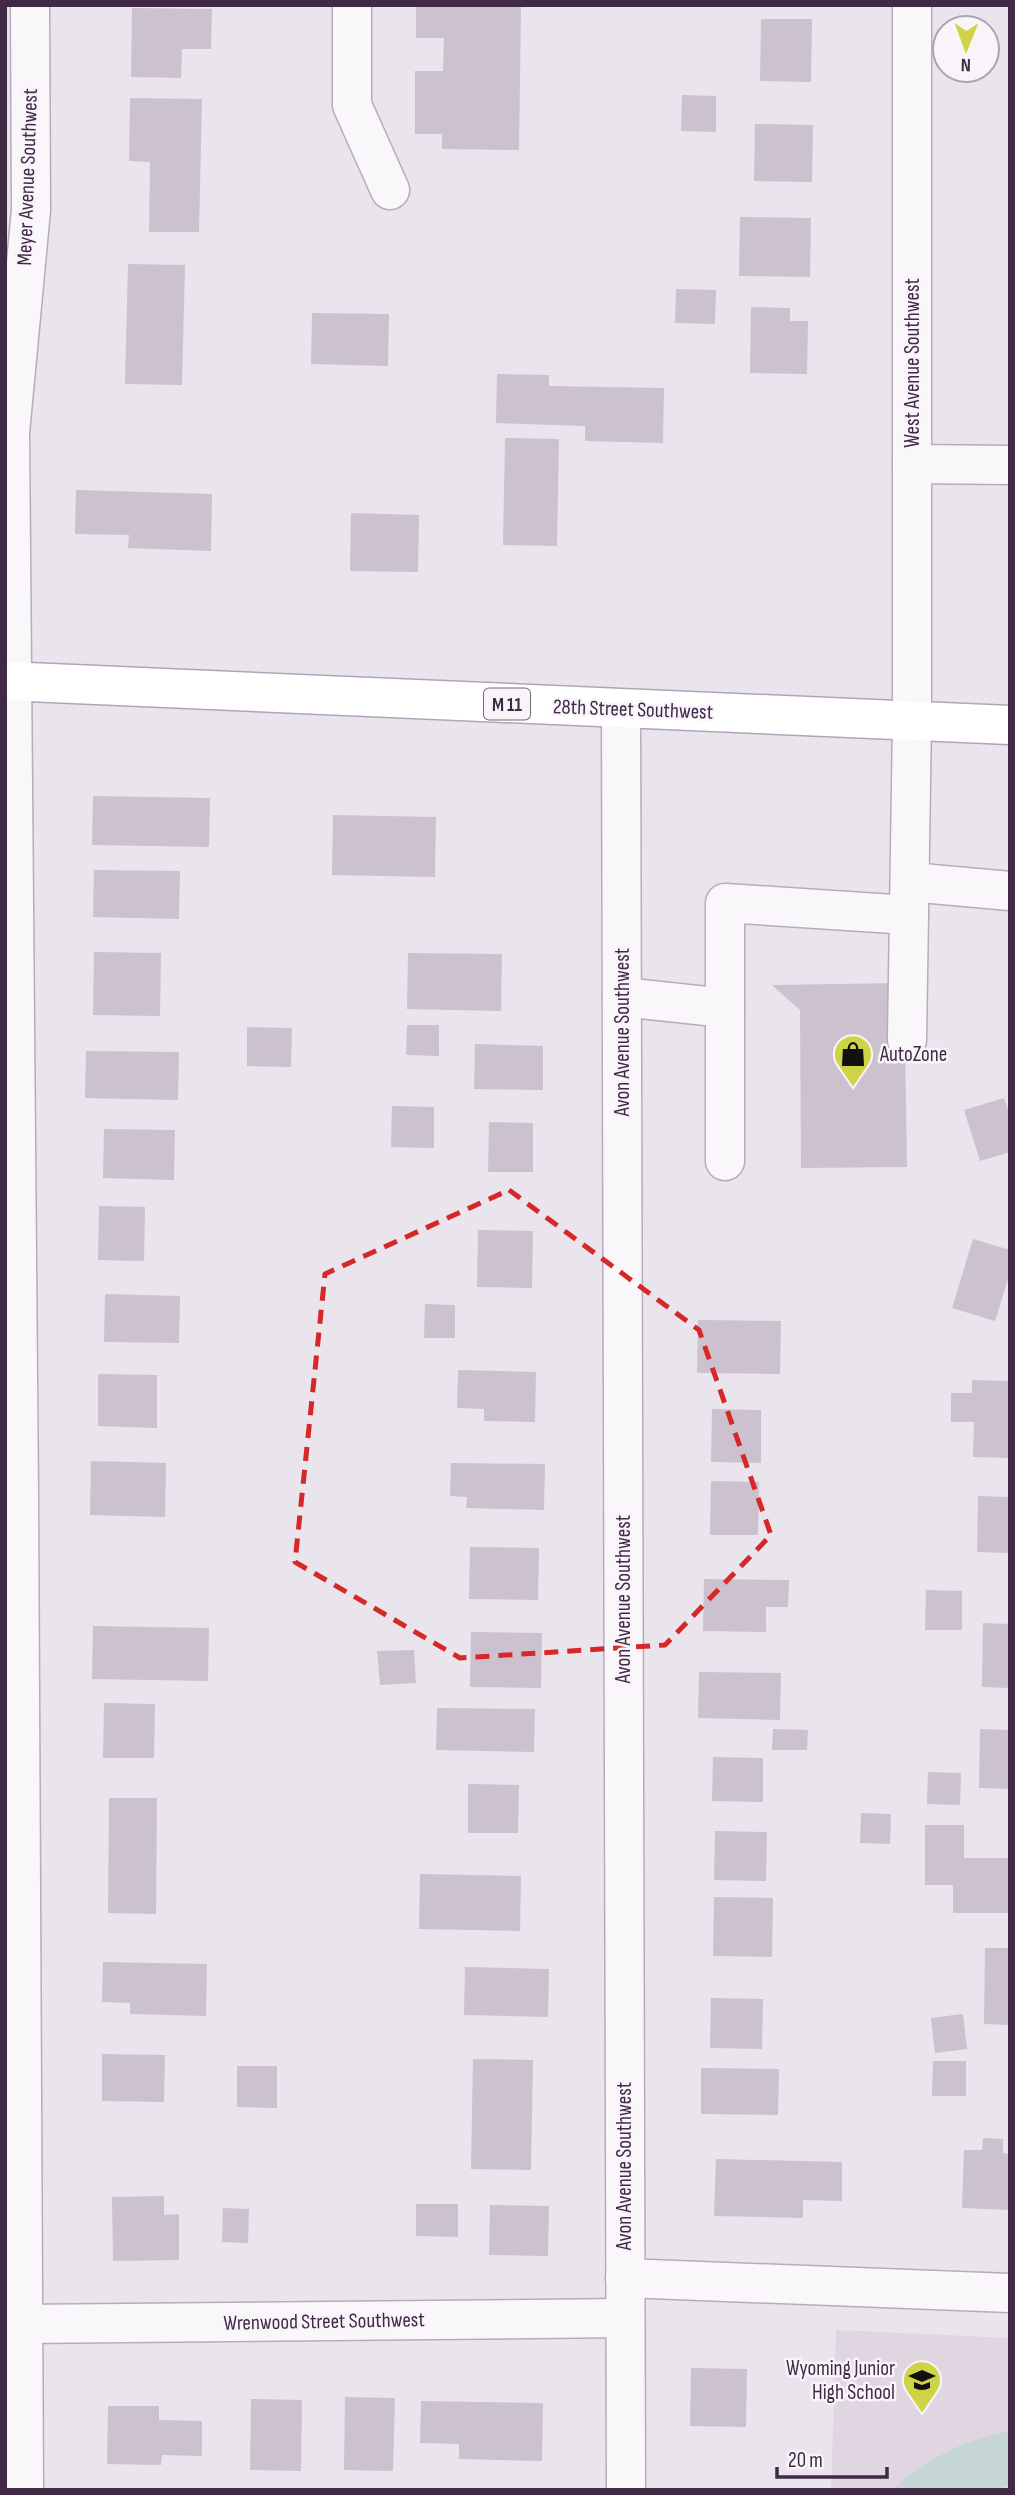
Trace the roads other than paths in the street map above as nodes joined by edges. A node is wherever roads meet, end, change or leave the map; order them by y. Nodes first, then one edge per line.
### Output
1 (30, 5) edge
2 (352, 5) edge
3 (912, 5) edge
4 (390, 190) dead end
5 (912, 464) junction
6 (1010, 466) edge
7 (9, 681) edge
8 (621, 709) junction
9 (912, 720) junction
10 (1010, 725) edge
11 (1010, 891) edge
12 (910, 899) junction
13 (10, 909) edge
14 (622, 997) junction
15 (725, 1008) junction
16 (907, 1040) dead end
17 (725, 1161) dead end
18 (12, 1494) edge
19 (625, 2278) junction
20 (1010, 2293) edge
21 (625, 2318) junction
22 (22, 2324) junction
23 (24, 2490) edge
24 (626, 2490) edge

1 - 7 street, Meyer Avenue Southwest
2 - 4 street
3 - 5 street, West Avenue Southwest
5 - 6 street
5 - 9 street, West Avenue Southwest
7 - 8 main road, 28th Street Southwest / M 11
7 - 13 street, Meyer Avenue Southwest
8 - 9 main road, 28th Street Southwest / M 11
8 - 14 street, Avon Avenue Southwest
9 - 10 main road, 28th Street Southwest / M 11
9 - 12 street, West Avenue Southwest
11 - 12 street
12 - 15 street
12 - 16 street, West Avenue Southwest
13 - 18 street, Meyer Avenue Southwest
14 - 15 street
14 - 19 street, Avon Avenue Southwest
15 - 17 street
18 - 22 street, Meyer Avenue Southwest
19 - 20 street
19 - 21 street, Avon Avenue Southwest
21 - 22 street, Wrenwood Street Southwest
21 - 24 street, Avon Avenue Southwest
22 - 23 street, Meyer Avenue Southwest

